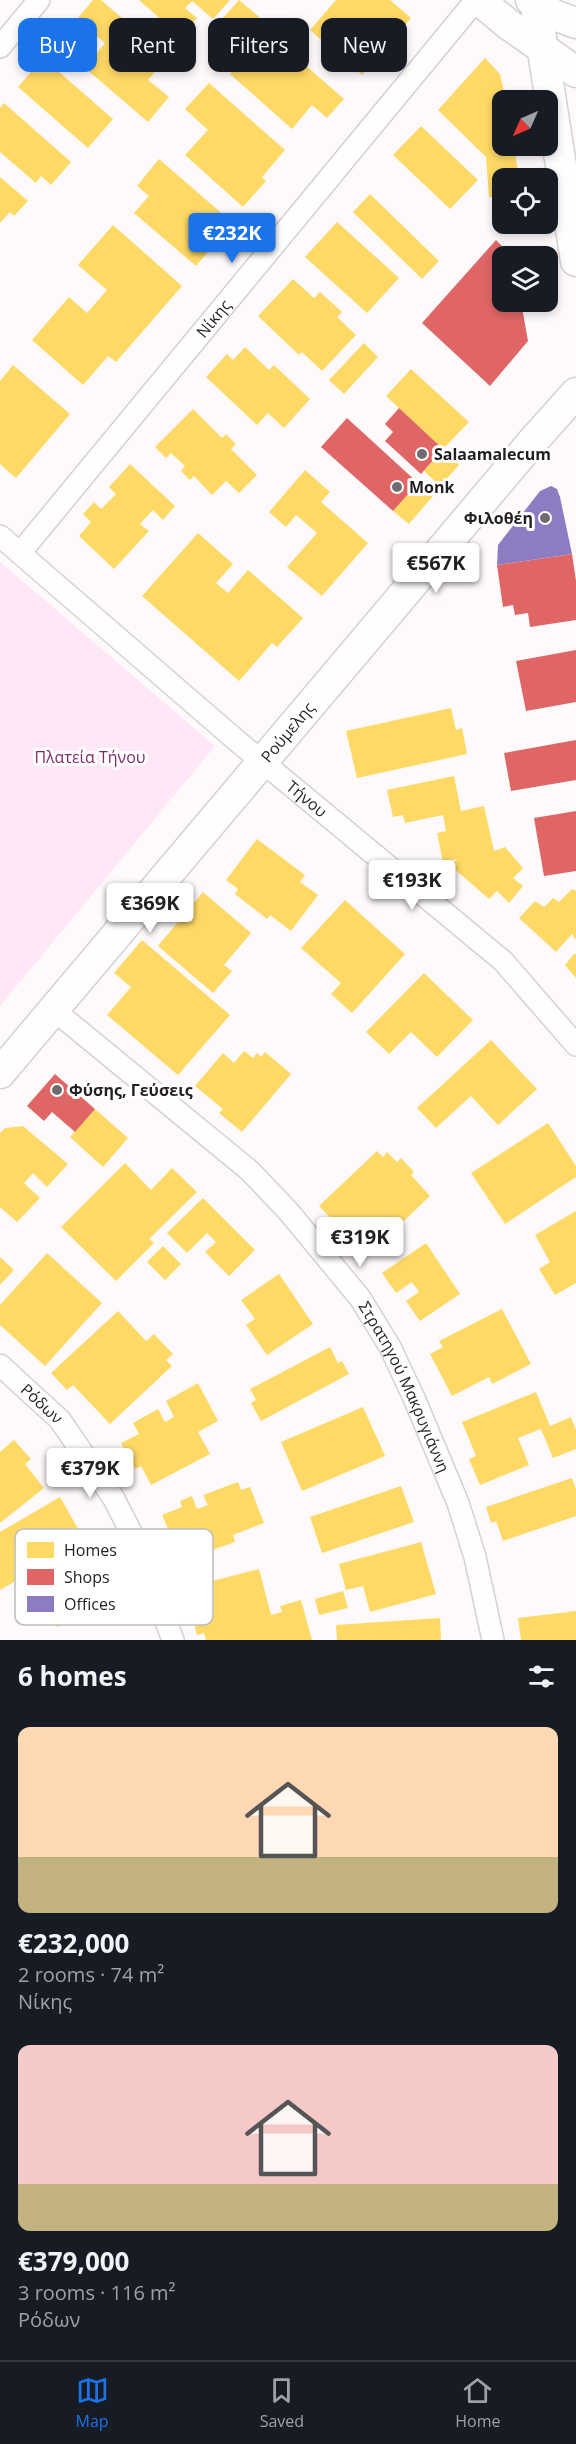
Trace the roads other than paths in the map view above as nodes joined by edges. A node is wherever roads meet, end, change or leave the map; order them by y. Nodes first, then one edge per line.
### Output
1 (39, 0) edge
2 (477, 0) edge
3 (534, 1) edge
4 (576, 23) edge
5 (0, 47) edge
6 (543, 49) junction
7 (576, 72) edge
8 (576, 261) edge
9 (576, 393) edge
10 (0, 536) edge
11 (20, 553) junction
12 (263, 762) junction
13 (55, 1011) junction
14 (576, 1045) edge
15 (0, 1073) edge
16 (0, 1365) edge
17 (129, 1529) edge
18 (167, 1625) edge
19 (173, 1640) edge
20 (493, 1640) edge

1 - 5 street
2 - 6 street
2 - 11 street, Νίκης
3 - 4 street
3 - 6 street
6 - 7 street
6 - 8 street
9 - 12 street, Ρούμελης
10 - 11 street, Τήνου
11 - 12 street, Τήνου
12 - 13 street, Ρούμελης
12 - 14 street, Τήνου
13 - 15 street, Ρούμελης
13 - 20 street, Στρατηγού Μακρυγιάννη
16 - 17 street, Ρόδων
18 - 19 street, Ρόδων

